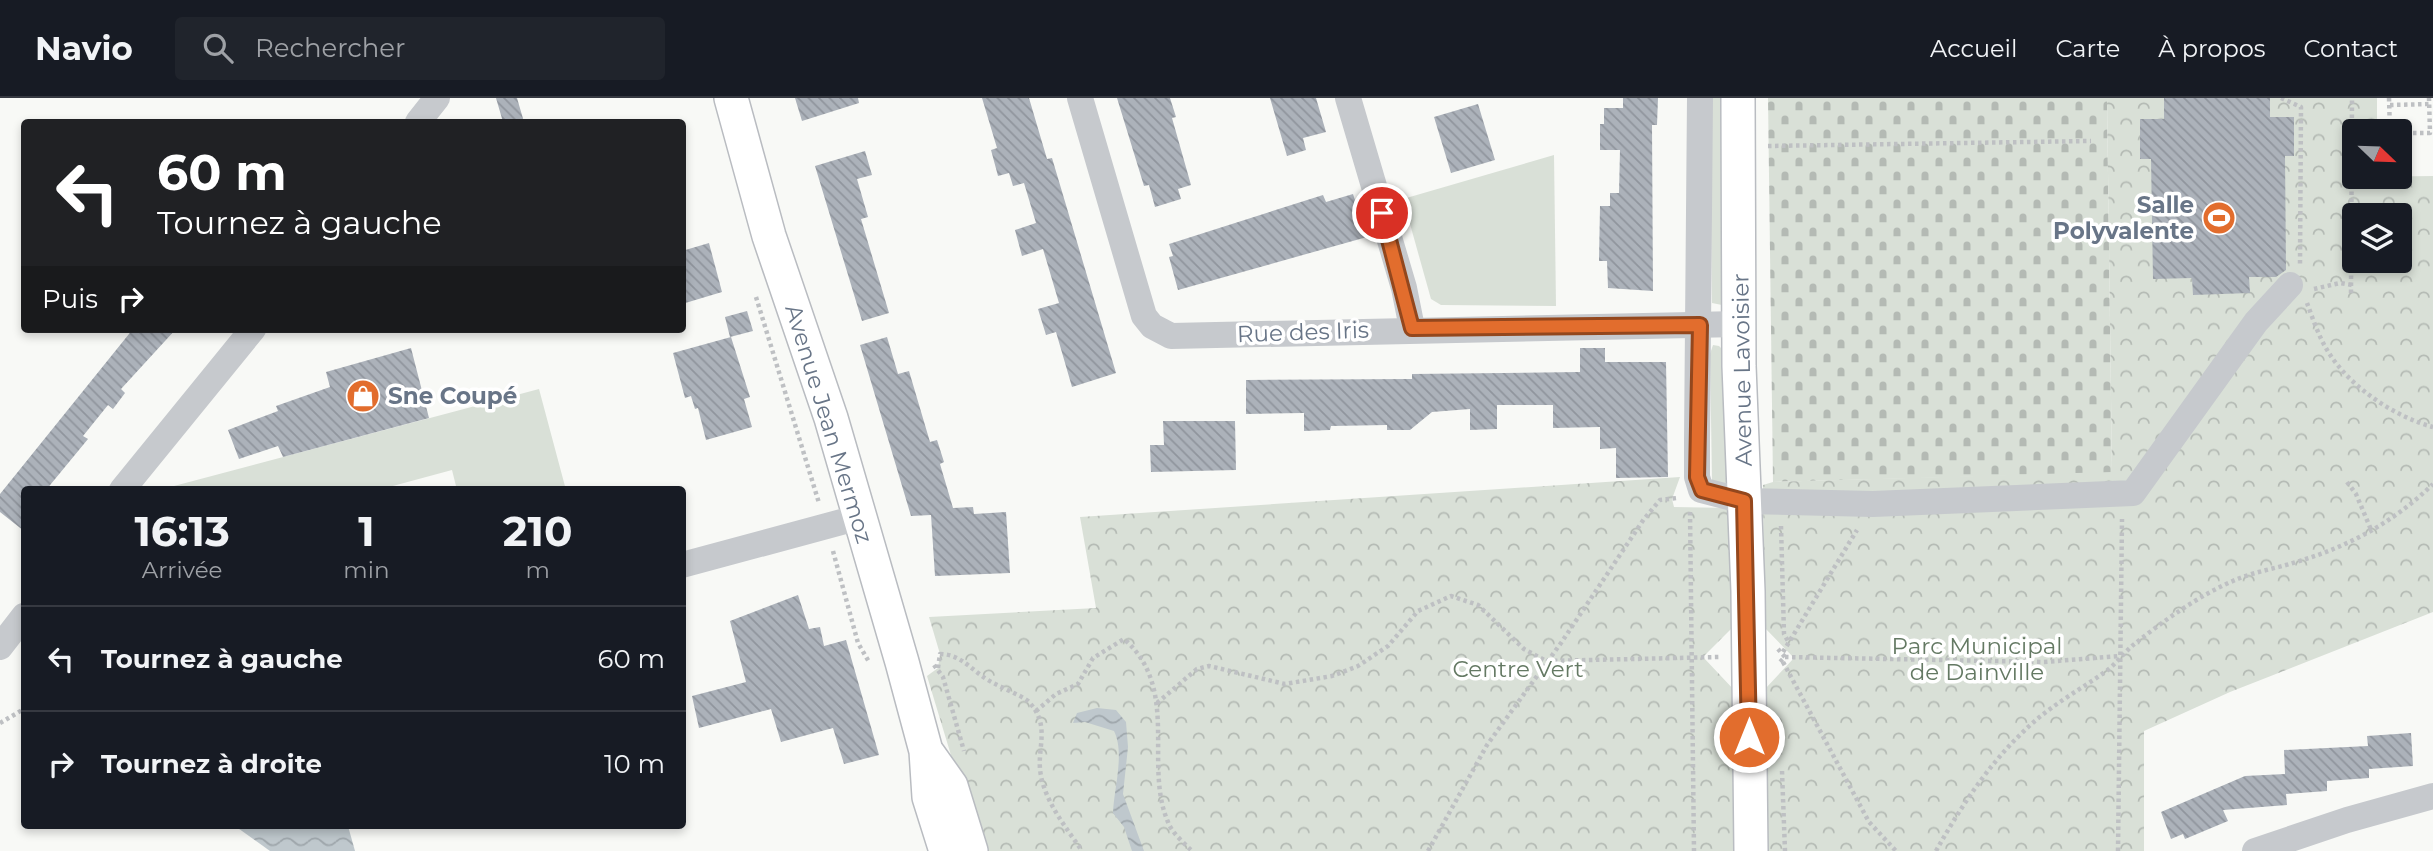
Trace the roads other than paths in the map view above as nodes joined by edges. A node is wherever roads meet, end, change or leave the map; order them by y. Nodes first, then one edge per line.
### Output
1 (437, 98) edge
2 (731, 98) edge
3 (1080, 98) edge
4 (1348, 98) edge
5 (1700, 98) edge
6 (1738, 98) edge
7 (420, 119) edge
8 (2302, 286) road end
9 (1739, 324) junction
10 (1700, 325) junction
11 (1412, 328) junction
12 (250, 333) edge
13 (125, 486) edge
14 (1744, 501) junction
15 (860, 517) junction
16 (686, 564) edge
17 (21, 620) edge
18 (0, 648) edge
19 (926, 751) junction
20 (2433, 796) edge
21 (946, 851) edge
22 (971, 851) edge
23 (1751, 851) edge
24 (2255, 851) edge

1 - 7 street
2 - 15 main road, Avenue Jean Mermoz
3 - 11 street, Rue des Iris
4 - 11 street
5 - 10 street
6 - 9 main road, Avenue Lavoisier
8 - 14 street
9 - 10 street, Rue des Iris
9 - 14 main road, Avenue Lavoisier
10 - 11 street, Rue des Iris
10 - 14 street
12 - 13 street
14 - 23 main road, Avenue Lavoisier
15 - 16 street
15 - 19 main road, Avenue Jean Mermoz
17 - 18 street
19 - 21 main road, Avenue Jean Mermoz
19 - 22 main road, Avenue Jean Mermoz
20 - 24 street

